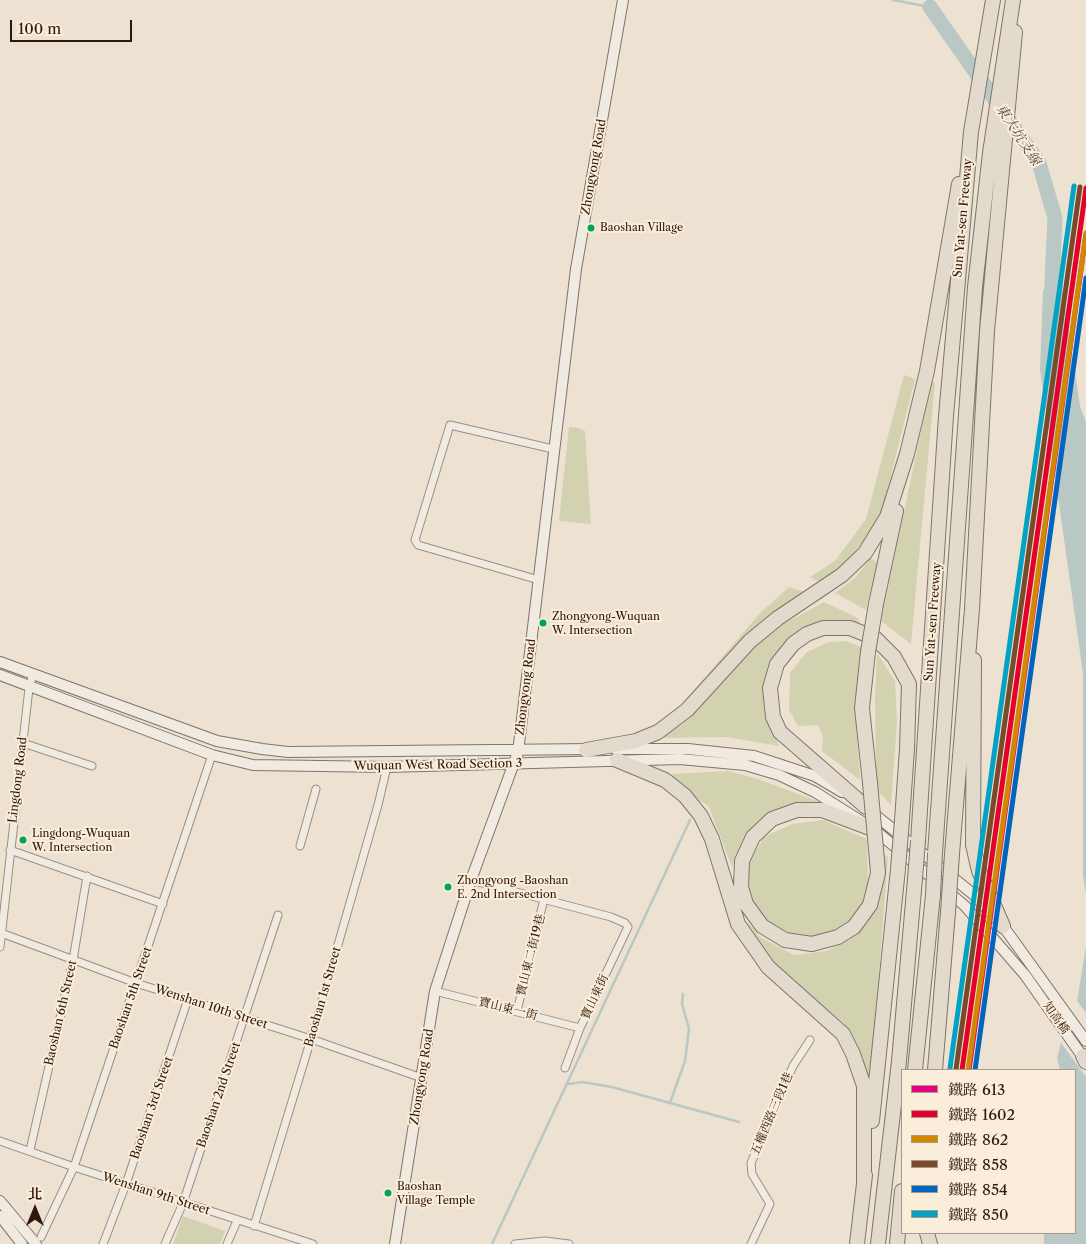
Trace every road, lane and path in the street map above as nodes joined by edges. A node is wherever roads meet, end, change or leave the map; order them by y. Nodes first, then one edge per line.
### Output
1 (623, 0) edge
2 (993, 0) edge
3 (1014, 0) edge
4 (971, 132) junction
5 (996, 155) junction
6 (553, 449) junction
7 (907, 454) junction
8 (539, 580) junction
9 (972, 609) junction
10 (0, 662) edge
11 (33, 674) junction
12 (0, 675) edge
13 (29, 688) junction
14 (23, 743) junction
15 (586, 750) junction
16 (518, 752) junction
17 (212, 756) junction
18 (617, 760) junction
19 (512, 764) junction
20 (92, 766) dead end
21 (387, 767) junction
22 (316, 789) dead end
23 (866, 807) junction
24 (875, 830) junction
25 (300, 846) dead end
26 (10, 850) junction
27 (87, 876) junction
28 (471, 880) junction
29 (544, 899) junction
30 (163, 904) junction
31 (278, 915) dead end
32 (1003, 926) junction
33 (1, 933) junction
34 (0, 947) edge
35 (74, 960) junction
36 (1030, 973) junction
37 (136, 983) junction
38 (435, 991) junction
39 (188, 1000) junction
40 (517, 1011) junction
41 (245, 1018) junction
42 (580, 1028) junction
43 (311, 1039) junction
44 (810, 1040) dead end
45 (1086, 1041) edge
46 (1085, 1060) edge
47 (565, 1068) dead end
48 (915, 1069) edge
49 (935, 1069) edge
50 (422, 1078) junction
51 (0, 1140) edge
52 (30, 1150) junction
53 (74, 1167) junction
54 (864, 1182) junction
55 (126, 1184) junction
56 (0, 1201) edge
57 (901, 1202) edge
58 (183, 1203) junction
59 (0, 1216) edge
60 (237, 1221) junction
61 (254, 1226) junction
62 (39, 1240) edge
63 (22, 1244) edge
64 (103, 1244) edge
65 (165, 1244) edge
66 (227, 1244) edge
67 (313, 1244) edge
68 (395, 1244) edge
69 (515, 1244) edge
70 (569, 1244) edge
71 (751, 1244) edge
72 (857, 1244) edge
73 (878, 1244) edge
74 (897, 1244) edge

1 - 6 main road, Zhongyong Road
2 - 4 highway, Sun Yat-sen Freeway
3 - 5 highway, Sun Yat-sen Freeway
3 - 5 highway
4 - 7 highway
4 - 73 highway, Sun Yat-sen Freeway, bridge
5 - 9 highway
5 - 48 highway, Sun Yat-sen Freeway, bridge
6 - 8 main road, Zhongyong Road
6 - 8 street
7 - 15 highway
7 - 24 highway, bridge
8 - 16 main road, Zhongyong Road
9 - 32 highway
9 - 49 highway, bridge
10 - 11 main road, Wuquan West Road Section 3
11 - 13 street, Lingdong Road
11 - 16 main road, Wuquan West Road Section 3
12 - 13 main road, Wuquan West Road Section 3
13 - 14 street, Lingdong Road
13 - 17 main road, Wuquan West Road Section 3
14 - 20 street
14 - 26 street, Lingdong Road
15 - 16 main road, Wuquan West Road Section 3
15 - 23 main road, Wuquan West Road Section 3
16 - 19 main road, Zhongyong Road
17 - 21 main road, Wuquan West Road Section 3
17 - 30 street, Baoshan 5th Street
18 - 19 main road, Wuquan West Road Section 3
18 - 24 main road, Wuquan West Road Section 3
18 - 54 highway
19 - 21 main road, Wuquan West Road Section 3
19 - 28 main road, Zhongyong Road
21 - 43 street, Baoshan 1st Street
22 - 25 street
23 - 32 main road, Wuquan West Road Section 3
23 - 54 highway, bridge
24 - 36 main road, Wuquan West Road Section 3
26 - 27 street
26 - 33 street, Lingdong Road
27 - 30 street
27 - 35 street, Baoshan 6th Street
28 - 29 street
28 - 38 main road, Zhongyong Road
29 - 40 street, 寶山東二街19巷
29 - 42 street, 寶山東街
30 - 37 street, Baoshan 5th Street
31 - 41 street, Baoshan 2nd Street
32 - 36 main road, Wuquan West Road Section 3
33 - 34 street, Lingdong Road
33 - 35 street, Wenshan 10th Street
35 - 37 street, Wenshan 10th Street
35 - 52 street, Baoshan 6th Street
36 - 45 main road, 知高橋
36 - 46 main road, 知高橋
37 - 39 street, Wenshan 10th Street
37 - 53 street, Baoshan 5th Street
38 - 40 street, 寶山東一街
38 - 50 main road, Zhongyong Road
39 - 41 street, Wenshan 10th Street
39 - 55 street, Baoshan 3rd Street
40 - 42 street, 寶山東一街
41 - 43 street, Wenshan 10th Street
41 - 58 street, Baoshan 2nd Street
42 - 47 street, 寶山東街
43 - 50 street, Wenshan 10th Street
43 - 61 street, Baoshan 1st Street
44 - 71 street, 五權西路三段1巷
50 - 68 main road, Zhongyong Road
51 - 52 street, Wenshan 9th Street
52 - 53 street, Wenshan 9th Street
53 - 55 street, Wenshan 9th Street
53 - 62 street, Baoshan 5th Street
54 - 72 highway
55 - 58 street, Wenshan 9th Street
55 - 64 street, Baoshan 3rd Street
56 - 62 main road
57 - 74 highway
58 - 60 street, Wenshan 9th Street
58 - 65 street, Baoshan 2nd Street
59 - 63 main road
60 - 61 street, Wenshan 9th Street
60 - 66 street
61 - 67 street, Wenshan 9th Street
69 - 70 street

